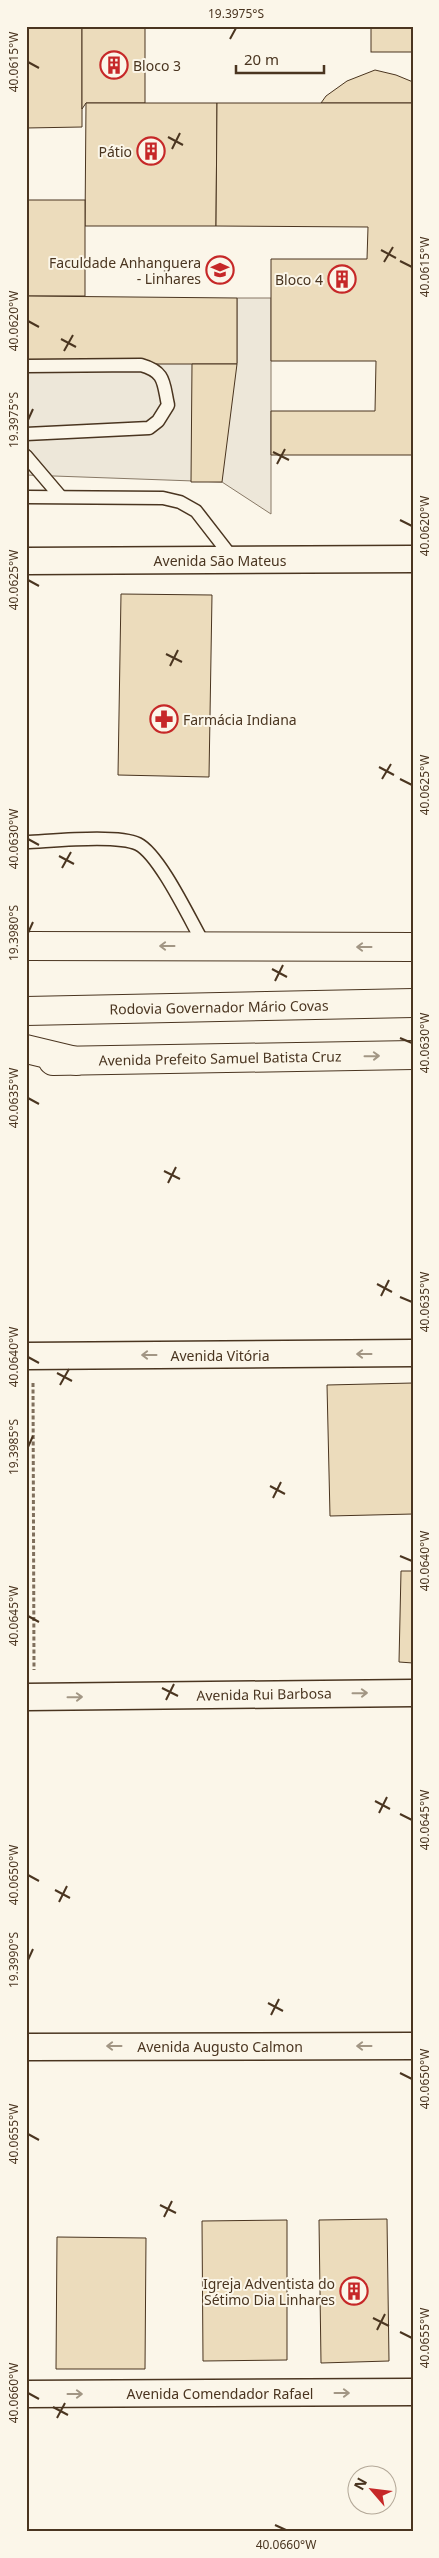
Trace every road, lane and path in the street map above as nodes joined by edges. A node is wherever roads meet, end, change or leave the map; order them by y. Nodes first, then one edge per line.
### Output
1 (26, 366) edge
2 (26, 434) edge
3 (26, 456) edge
4 (60, 496) junction
5 (26, 497) edge
6 (413, 559) edge
7 (234, 560) junction
8 (26, 561) edge
9 (26, 842) edge
10 (26, 946) edge
11 (204, 946) junction
12 (413, 947) edge
13 (413, 1003) edge
14 (26, 1011) edge
15 (26, 1049) edge
16 (413, 1055) edge
17 (76, 1061) junction
18 (26, 1062) edge
19 (413, 1353) edge
20 (29, 1356) edge
21 (30, 1689) edge
22 (413, 1693) edge
23 (413, 2046) edge
24 (26, 2047) edge
25 (413, 2392) edge
26 (26, 2394) edge

1 - 2 lane
3 - 4 lane
4 - 5 lane
4 - 7 lane
6 - 7 street, Avenida São Mateus
7 - 8 street, Avenida São Mateus
9 - 11 lane
11 -> 10 main road
12 -> 11 main road
13 - 14 main road, Rodovia Governador Mário Covas
15 - 17 main road
17 -> 16 main road, Avenida Prefeito Samuel Batista Cruz
17 - 18 main road, Avenida Prefeito Samuel Batista Cruz
19 -> 20 street, Avenida Vitória
20 - 21 path
21 -> 22 street, Avenida Rui Barbosa
23 -> 24 street, Avenida Augusto Calmon
26 -> 25 street, Avenida Comendador Rafael

